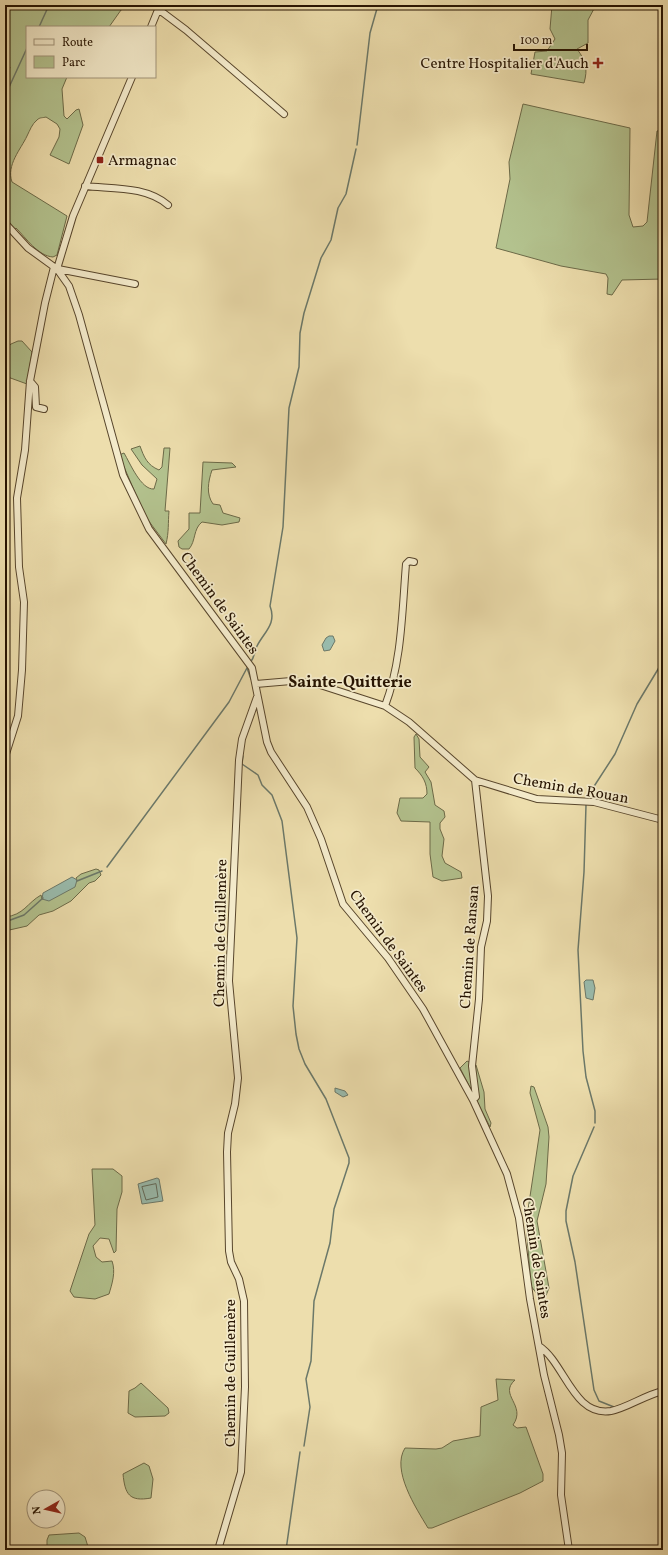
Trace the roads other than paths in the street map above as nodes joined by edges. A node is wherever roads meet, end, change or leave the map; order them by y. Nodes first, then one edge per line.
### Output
1 (159, 7) edge
2 (151, 26) edge
3 (132, 78) edge
4 (284, 114) dead end
5 (84, 186) junction
6 (168, 205) dead end
7 (5, 223) edge
8 (55, 268) junction
9 (134, 284) dead end
10 (30, 381) junction
11 (44, 409) dead end
12 (414, 562) dead end
13 (256, 684) junction
14 (258, 696) junction
15 (385, 706) junction
16 (5, 757) edge
17 (475, 780) junction
18 (663, 820) edge
19 (473, 1100) junction
20 (539, 1346) junction
21 (663, 1391) edge
22 (218, 1550) edge
23 (569, 1550) edge

1 - 2 street
1 - 4 street
3 - 5 street
5 - 6 street
5 - 8 street
7 - 8 street
8 - 9 street
8 - 10 street
8 - 13 street, Chemin de Saintes
10 - 11 street
10 - 16 street
12 - 15 street
13 - 14 street, Chemin de Saintes
13 - 15 street
14 - 19 street, Chemin de Saintes
14 - 22 street, Chemin de Guillemère
15 - 17 street
17 - 18 street, Chemin de Rouan
17 - 19 street, Chemin de Ransan
19 - 20 street, Chemin de Saintes
20 - 21 street
20 - 23 street, Chemin de Saintes

